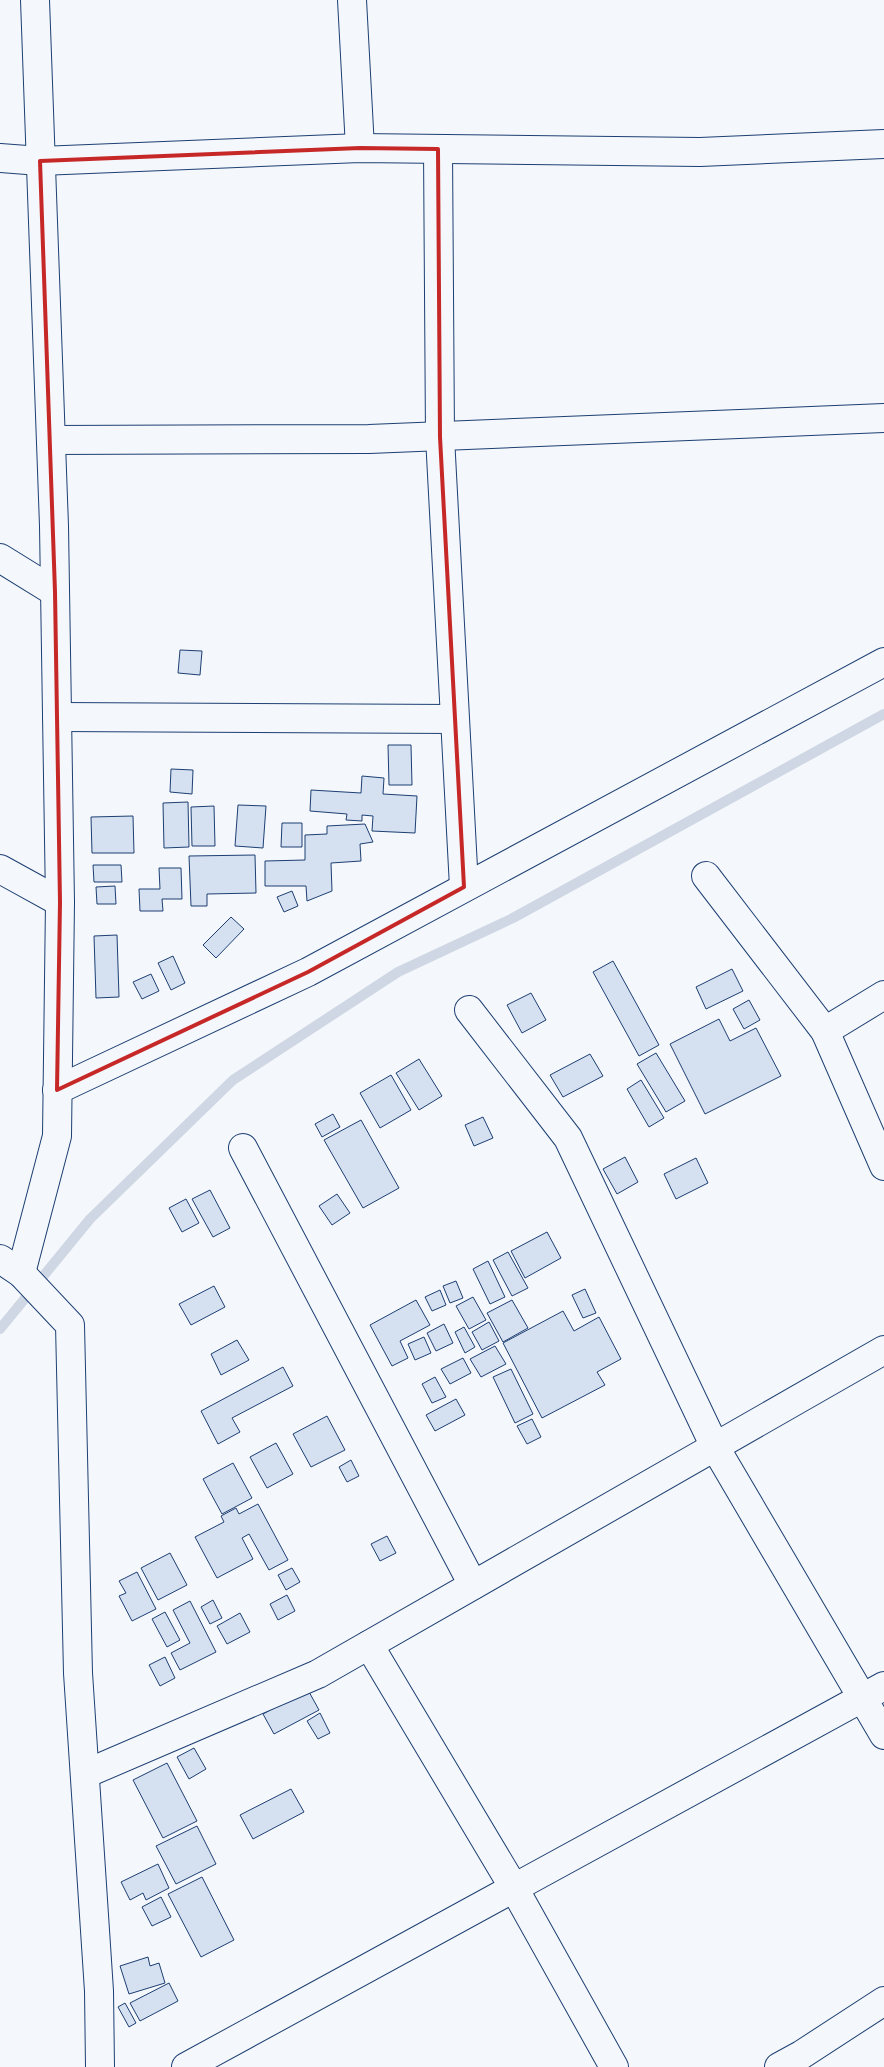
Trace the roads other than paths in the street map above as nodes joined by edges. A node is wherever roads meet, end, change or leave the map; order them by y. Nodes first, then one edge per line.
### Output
1 (35, 0) edge
2 (352, 0) edge
3 (884, 144) edge
4 (360, 148) junction
5 (438, 149) junction
6 (0, 158) edge
7 (40, 161) junction
8 (884, 418) edge
9 (440, 437) junction
10 (51, 440) junction
11 (0, 558) edge
12 (55, 592) junction
13 (884, 662) edge
14 (57, 716) junction
15 (454, 719) junction
16 (0, 869) edge
17 (706, 876) dead end
18 (464, 888) junction
19 (60, 902) junction
20 (884, 995) edge
21 (470, 1010) dead end
22 (825, 1032) junction
23 (57, 1090) junction
24 (243, 1148) dead end
25 (884, 1166) edge
26 (10, 1266) edge
27 (884, 1350) edge
28 (715, 1447) junction
29 (472, 1585) junction
30 (369, 1645) junction
31 (873, 1692) edge
32 (884, 1735) edge
33 (85, 1774) junction
34 (514, 1888) junction
35 (884, 2001) edge
36 (100, 2067) edge
37 (186, 2067) edge
38 (614, 2067) edge
39 (778, 2067) edge

1 - 7 street
2 - 4 street
3 - 5 street
4 - 5 street
4 - 7 street
5 - 9 street
6 - 7 street
7 - 10 street
8 - 9 street
9 - 10 street
9 - 15 street
10 - 12 street
11 - 12 street
12 - 14 street
13 - 18 street
14 - 15 street
14 - 19 street
15 - 18 street
16 - 19 street
17 - 22 street
18 - 23 street
19 - 23 street
20 - 22 street
21 - 28 street
22 - 25 street
23 - 26 street
24 - 29 street
26 - 33 street
27 - 28 street
28 - 29 street
28 - 31 street
29 - 30 street
30 - 33 street
30 - 34 street
31 - 32 street
31 - 34 street
33 - 36 street
34 - 37 street
34 - 38 street
35 - 39 street

